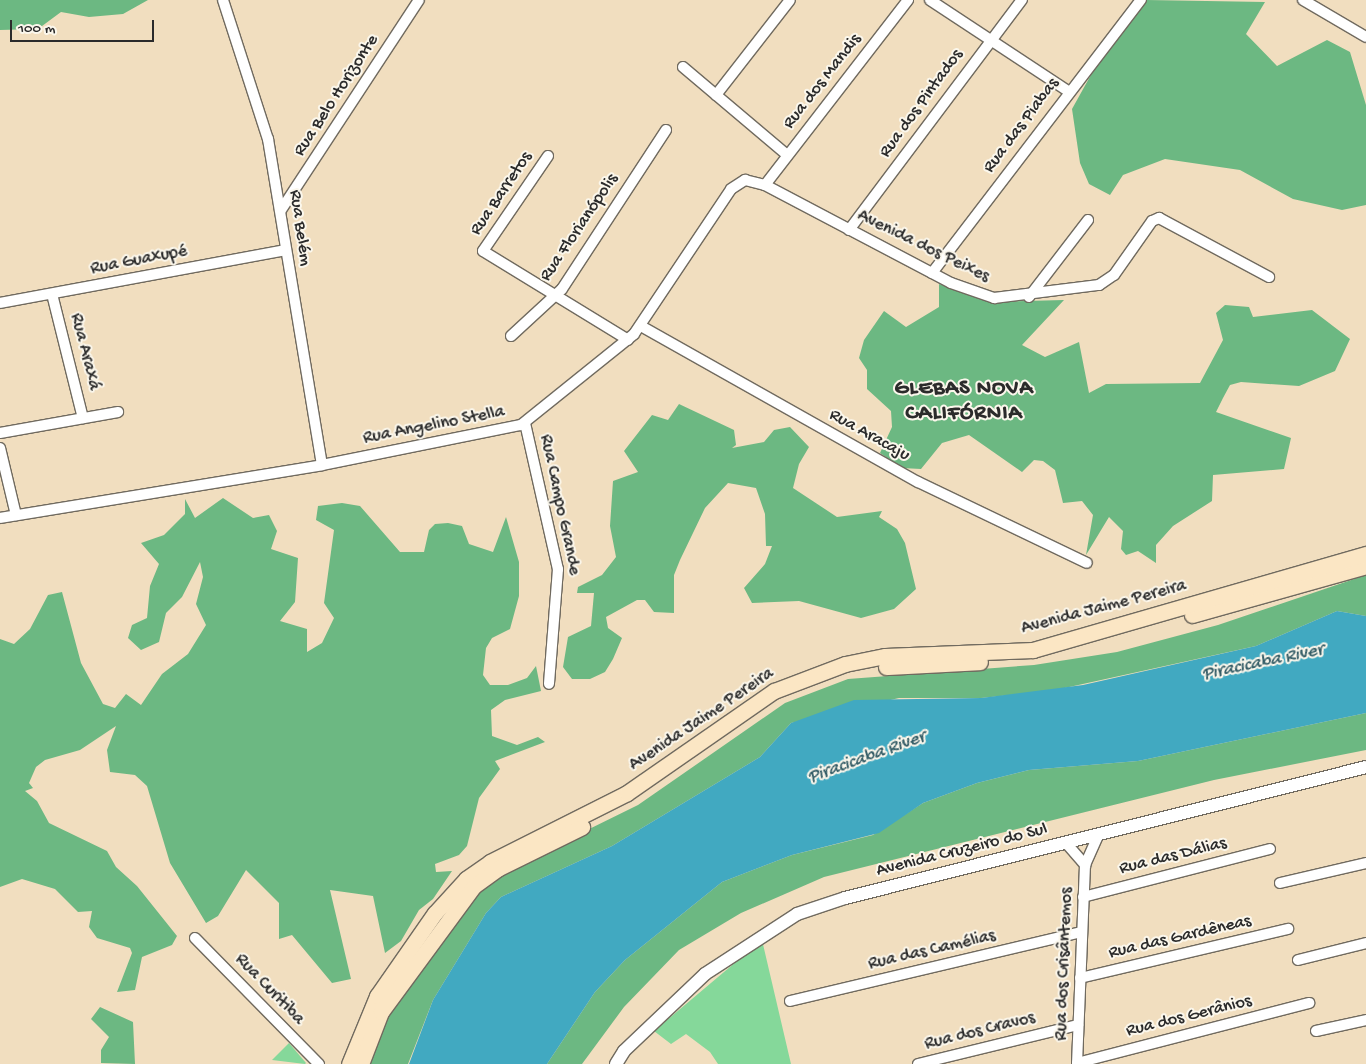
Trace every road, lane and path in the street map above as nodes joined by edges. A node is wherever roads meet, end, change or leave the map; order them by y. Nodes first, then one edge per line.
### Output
1 (222, 0) edge
2 (419, 0) edge
3 (790, 0) edge
4 (908, 0) edge
5 (930, 0) edge
6 (1022, 0) edge
7 (1141, 0) edge
8 (1303, 0) edge
9 (1366, 37) edge
10 (988, 41) junction
11 (683, 67) dead end
12 (1068, 91) junction
13 (716, 95) junction
14 (666, 130) dead end
15 (787, 155) junction
16 (548, 156) dead end
17 (765, 185) junction
18 (281, 210) junction
19 (1088, 220) dead end
20 (849, 230) junction
21 (285, 250) junction
22 (932, 273) junction
23 (1269, 277) dead end
24 (52, 294) junction
25 (555, 295) junction
26 (1029, 297) junction
27 (0, 303) edge
28 (641, 326) junction
29 (511, 336) dead end
30 (628, 340) junction
31 (118, 412) dead end
32 (83, 418) junction
33 (525, 423) junction
34 (0, 433) edge
35 (0, 448) edge
36 (322, 465) junction
37 (16, 515) junction
38 (0, 518) edge
39 (1366, 554) edge
40 (1087, 563) dead end
41 (1366, 566) edge
42 (549, 684) dead end
43 (1366, 767) edge
44 (1098, 836) junction
45 (1067, 844) junction
46 (1270, 849) dead end
47 (1366, 863) edge
48 (1085, 865) junction
49 (1280, 883) dead end
50 (1083, 897) junction
51 (1288, 929) dead end
52 (1082, 932) junction
53 (195, 938) dead end
54 (1366, 943) edge
55 (1298, 960) dead end
56 (1080, 978) junction
57 (790, 1001) dead end
58 (1309, 1003) dead end
59 (1366, 1020) edge
60 (1078, 1025) junction
61 (1316, 1031) dead end
62 (1077, 1063) edge
63 (319, 1064) edge
64 (348, 1064) edge
65 (361, 1064) edge
66 (616, 1064) edge
67 (918, 1064) edge

1 - 18 street, Rua Belém
2 - 18 street, Rua Belo Horizonte
3 - 13 street
4 - 15 street, Rua dos Mandis
5 - 10 street
6 - 10 street, Rua dos Pintados
7 - 12 street, Rua das Piabas
8 - 9 street
10 - 12 street
10 - 20 street, Rua dos Pintados
11 - 13 street
12 - 22 street, Rua das Piabas
13 - 15 street
14 - 25 street, Rua Florianópolis
15 - 17 street, Rua dos Mandis
16 - 25 street, Rua Barretos
17 - 20 street, Avenida dos Peixes
17 - 28 street, Rua Angelino Stella
18 - 21 street, Rua Belém
19 - 26 street
20 - 22 street, Avenida dos Peixes
21 - 24 street, Rua Guaxupé
21 - 36 street, Rua Belém
22 - 26 street, Avenida dos Peixes
23 - 26 street, Avenida dos Peixes
24 - 27 street, Rua Guaxupé
24 - 32 street, Rua Araxá
25 - 29 street, Rua Florianópolis
25 - 30 street
28 - 30 street, Rua Angelino Stella
28 - 40 street, Rua Aracaju
30 - 33 street, Rua Angelino Stella
31 - 32 street
32 - 34 street
33 - 36 street, Rua Angelino Stella
33 - 42 street, Rua Campo Grande
35 - 37 street
36 - 37 street, Rua Angelino Stella
37 - 38 street, Rua Angelino Stella
39 - 64 main road, Avenida Jaime Pereira
41 - 65 main road, Avenida Jaime Pereira
43 - 44 street, Avenida Cruzeiro do Sul
44 - 45 street, Avenida Cruzeiro do Sul
44 - 48 street, Rua dos Crisântemos
45 - 48 street, Rua dos Crisântemos
45 - 66 street, Avenida Cruzeiro do Sul
46 - 50 street, Rua das Dálias
47 - 49 street
48 - 50 street, Rua dos Crisântemos
50 - 52 street, Rua dos Crisântemos
51 - 56 street, Rua das Gardêneas
52 - 56 street, Rua dos Crisântemos
52 - 57 street, Rua das Camélias
53 - 63 street, Rua Curitiba
54 - 55 street
56 - 60 street, Rua dos Crisântemos
58 - 62 street, Rua dos Gerânios
59 - 61 street
60 - 62 street, Rua dos Crisântemos
60 - 67 street, Rua dos Cravos

